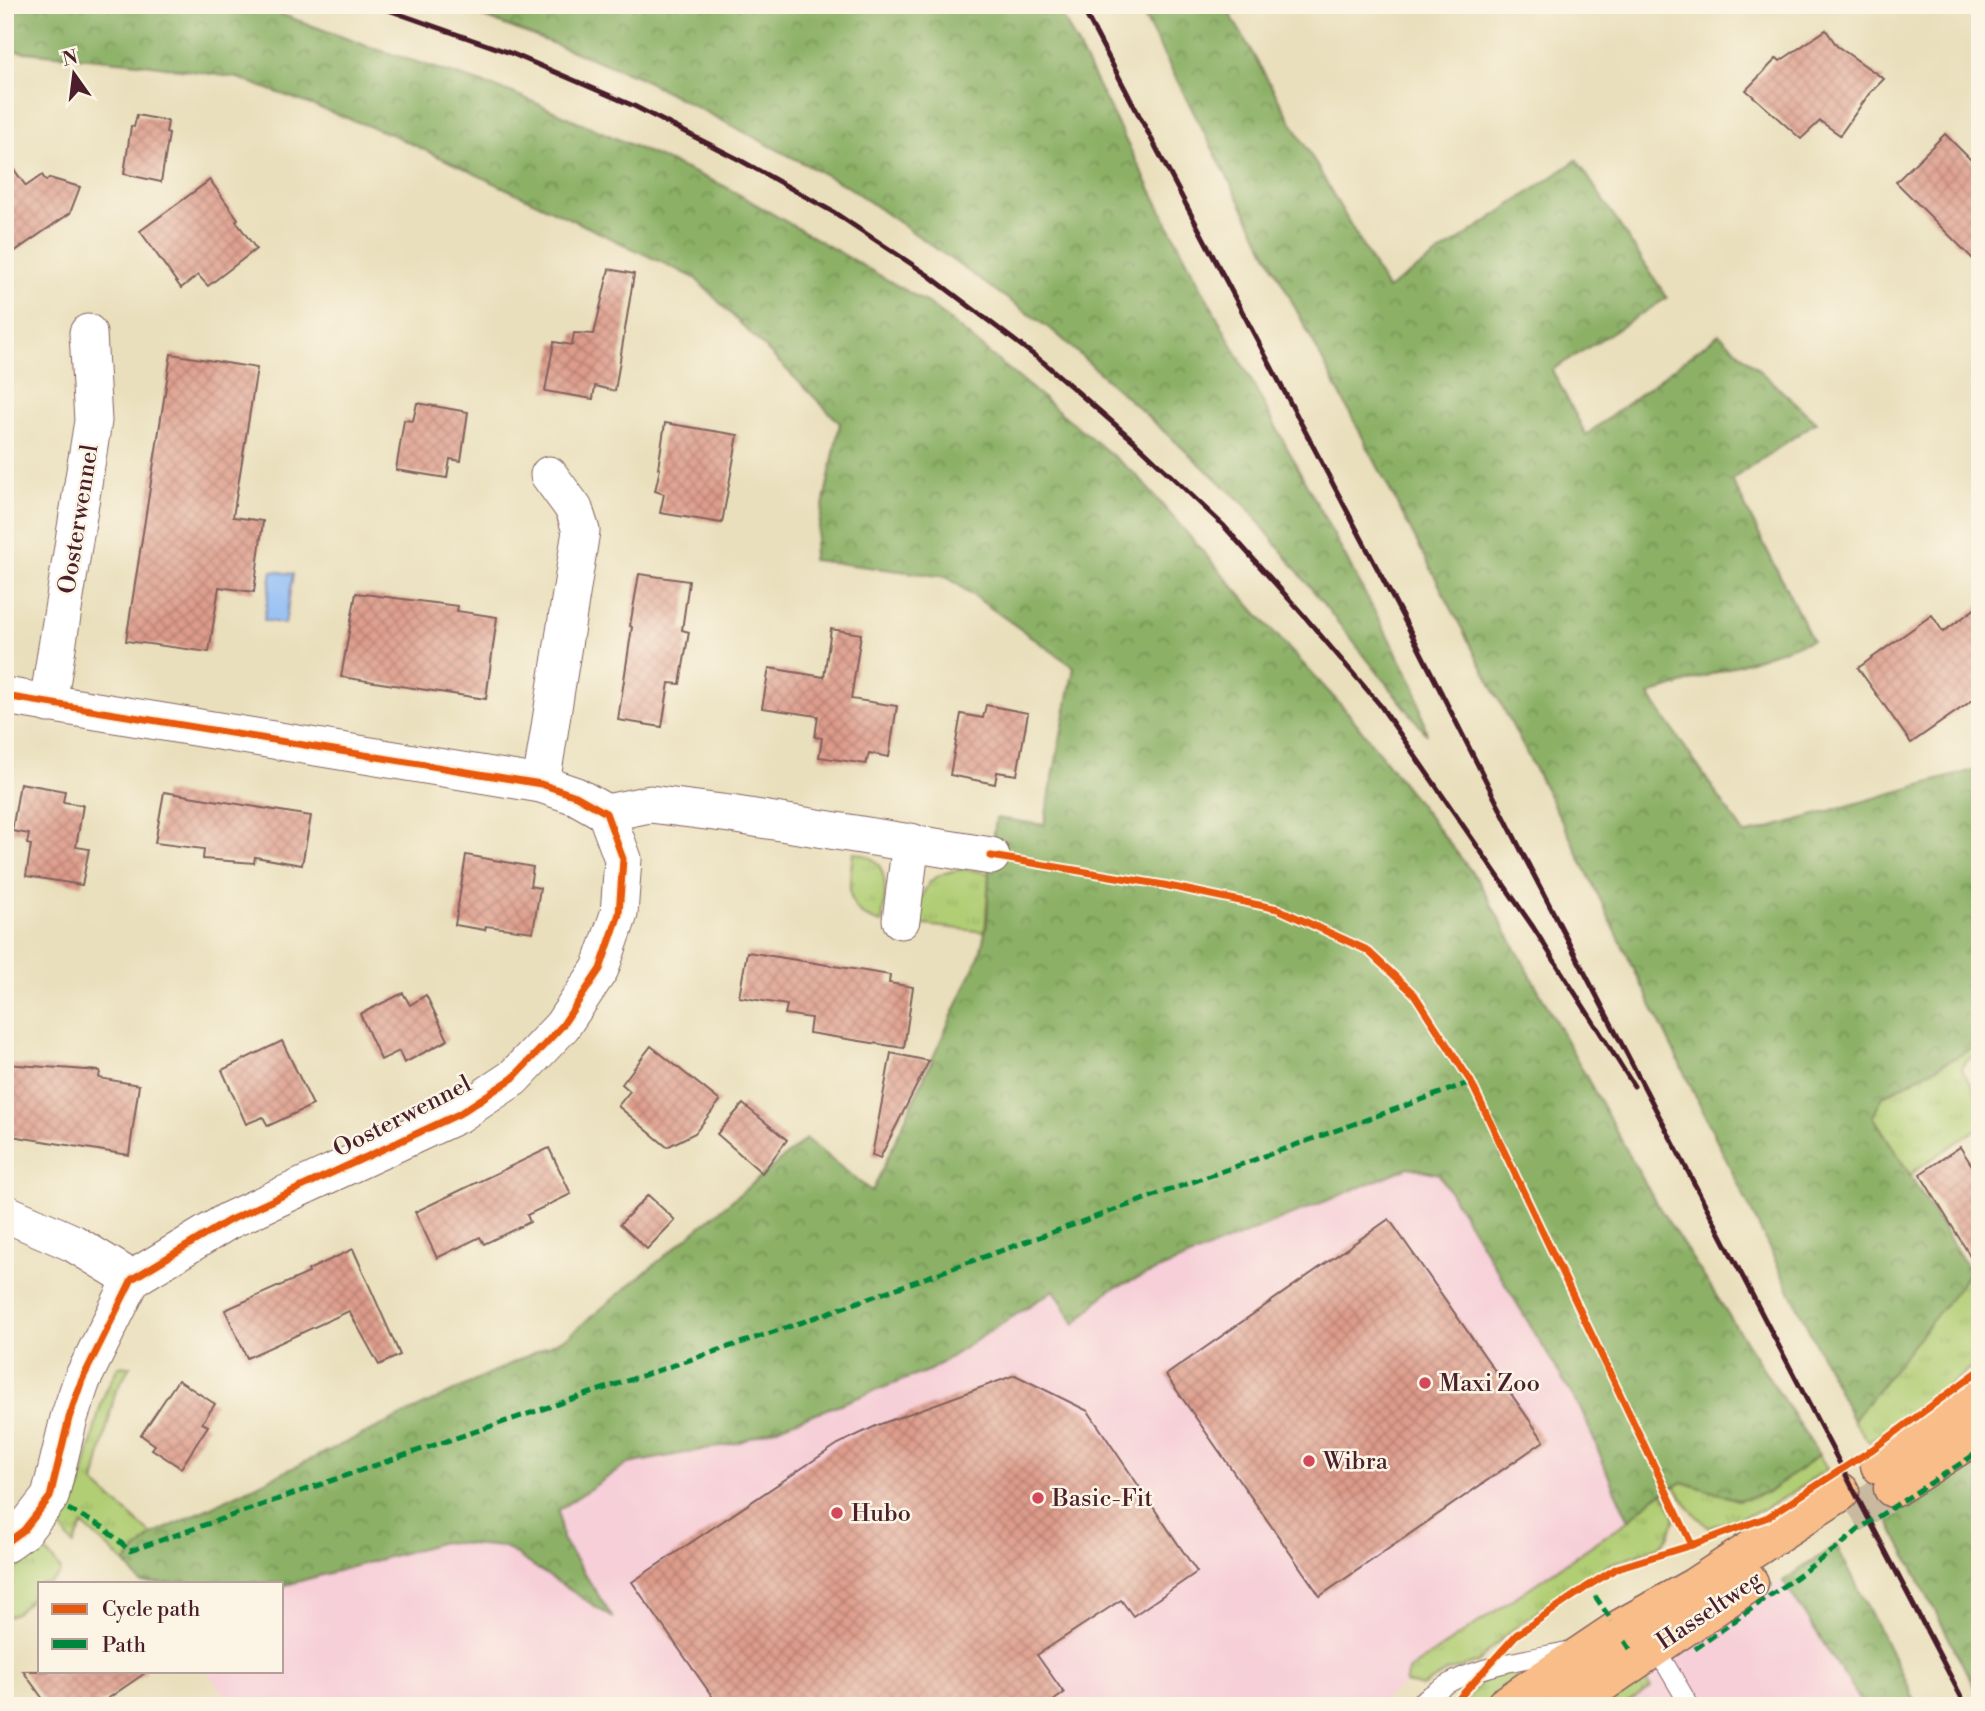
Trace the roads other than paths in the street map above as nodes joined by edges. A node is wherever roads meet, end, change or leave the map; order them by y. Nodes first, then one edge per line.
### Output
1 (88, 333) dead end
2 (549, 475) dead end
3 (5, 696) edge
4 (48, 704) junction
5 (541, 784) junction
6 (607, 813) junction
7 (911, 842) junction
8 (991, 856) dead end
9 (901, 920) dead end
10 (5, 1213) edge
11 (132, 1279) junction
12 (1980, 1399) edge
13 (1980, 1433) edge
14 (5, 1544) edge
15 (1594, 1646) junction
16 (1653, 1648) junction
17 (1414, 1706) edge
18 (1505, 1706) edge
19 (1568, 1706) edge
20 (1690, 1706) edge

1 - 4 street, Oosterwennel
2 - 5 street
3 - 4 street
4 - 5 street
5 - 6 street
6 - 7 street
6 - 11 street, Oosterwennel
7 - 8 street
7 - 9 street
10 - 11 street
11 - 14 street
12 - 13 main road
15 - 16 main road, Hasseltweg
15 - 17 lane, Hasseltweg
15 - 18 main road, Hasseltweg
16 - 19 main road, Hasseltweg
16 - 20 lane

